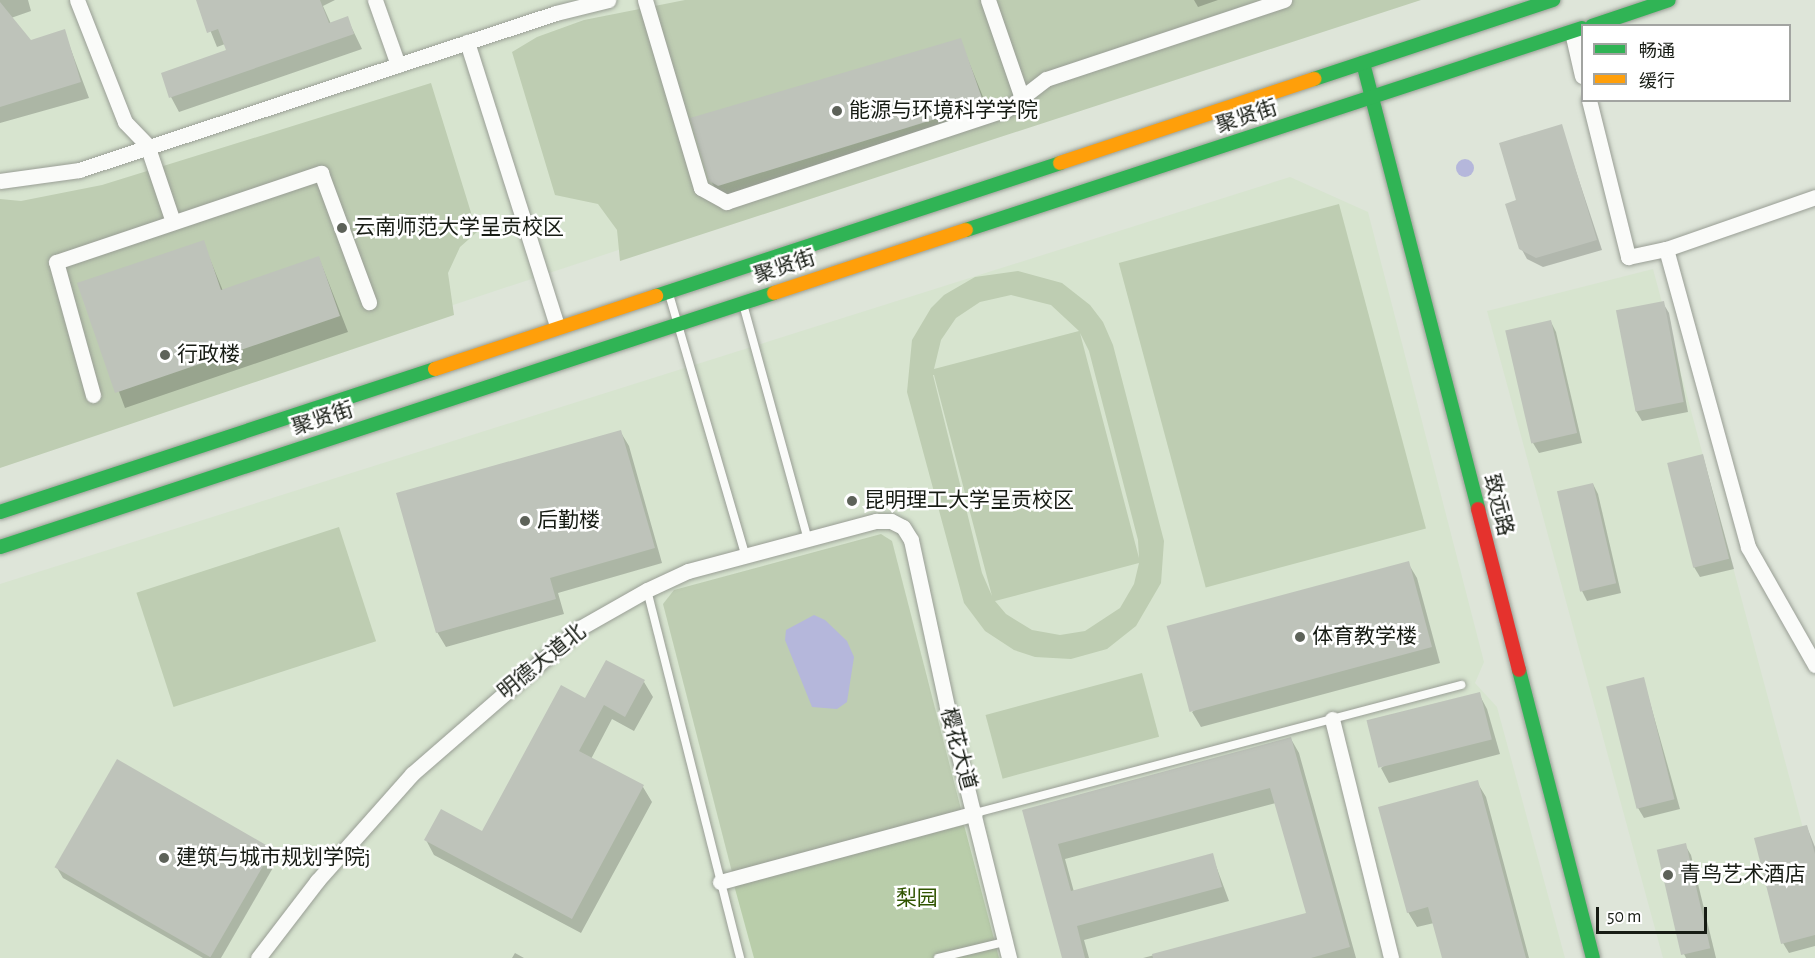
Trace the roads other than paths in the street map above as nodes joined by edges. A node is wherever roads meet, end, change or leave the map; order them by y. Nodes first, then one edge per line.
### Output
1 (77, 0) edge
2 (375, 0) edge
3 (608, 0) edge
4 (645, 0) edge
5 (988, 0) edge
6 (1284, 0) edge
7 (1553, 0) edge
8 (1670, 0) edge
9 (554, 7) edge
10 (1598, 24) edge
11 (1577, 30) edge
12 (467, 42) junction
13 (1363, 63) junction
14 (398, 65) junction
15 (1581, 67) edge
16 (1022, 98) junction
17 (1372, 99) junction
18 (1589, 102) edge
19 (147, 145) junction
20 (0, 181) edge
21 (1815, 197) edge
22 (173, 222) junction
23 (1666, 249) junction
24 (668, 290) junction
25 (369, 302) dead end
26 (743, 303) junction
27 (677, 325) junction
28 (557, 326) junction
29 (93, 395) dead end
30 (0, 512) edge
31 (807, 537) junction
32 (911, 540) joint
33 (0, 547) edge
34 (745, 554) junction
35 (647, 590) junction
36 (1815, 665) edge
37 (1461, 685) dead end
38 (1332, 719) junction
39 (975, 813) junction
40 (720, 882) junction
41 (1004, 942) junction
42 (258, 958) edge
43 (740, 958) edge
44 (938, 958) edge
45 (1009, 958) edge
46 (1391, 958) edge
47 (1593, 958) edge

1 - 19 street
2 - 14 street
3 - 9 street
4 - 16 street
5 - 16 street
6 - 16 street
7 - 13 main road, 聚贤街
8 - 10 main road
9 - 12 street
11 - 15 street
11 - 17 main road, 聚贤街
12 - 14 street
12 - 28 street
13 - 17 main road, 致远路
13 - 24 main road, 聚贤街
14 - 19 street
17 - 26 main road, 聚贤街
17 - 47 main road, 致远路
18 - 23 street
19 - 20 street
19 - 22 street
21 - 23 street
22 - 25 street
22 - 29 street
23 - 36 street
24 - 27 lane
24 - 28 main road, 聚贤街
26 - 27 main road, 聚贤街
26 - 31 lane
27 - 33 main road, 聚贤街
27 - 34 lane
28 - 30 main road, 聚贤街
31 - 32 street, 明德大道北
31 - 34 street, 明德大道北
32 - 39 street, 樱花大道
34 - 35 street, 明德大道北
35 - 40 lane
35 - 42 street, 明德大道北
37 - 38 lane
38 - 39 lane
38 - 46 street
39 - 40 street
39 - 41 street, 樱花大道
40 - 43 lane
41 - 44 lane
41 - 45 street, 樱花大道

